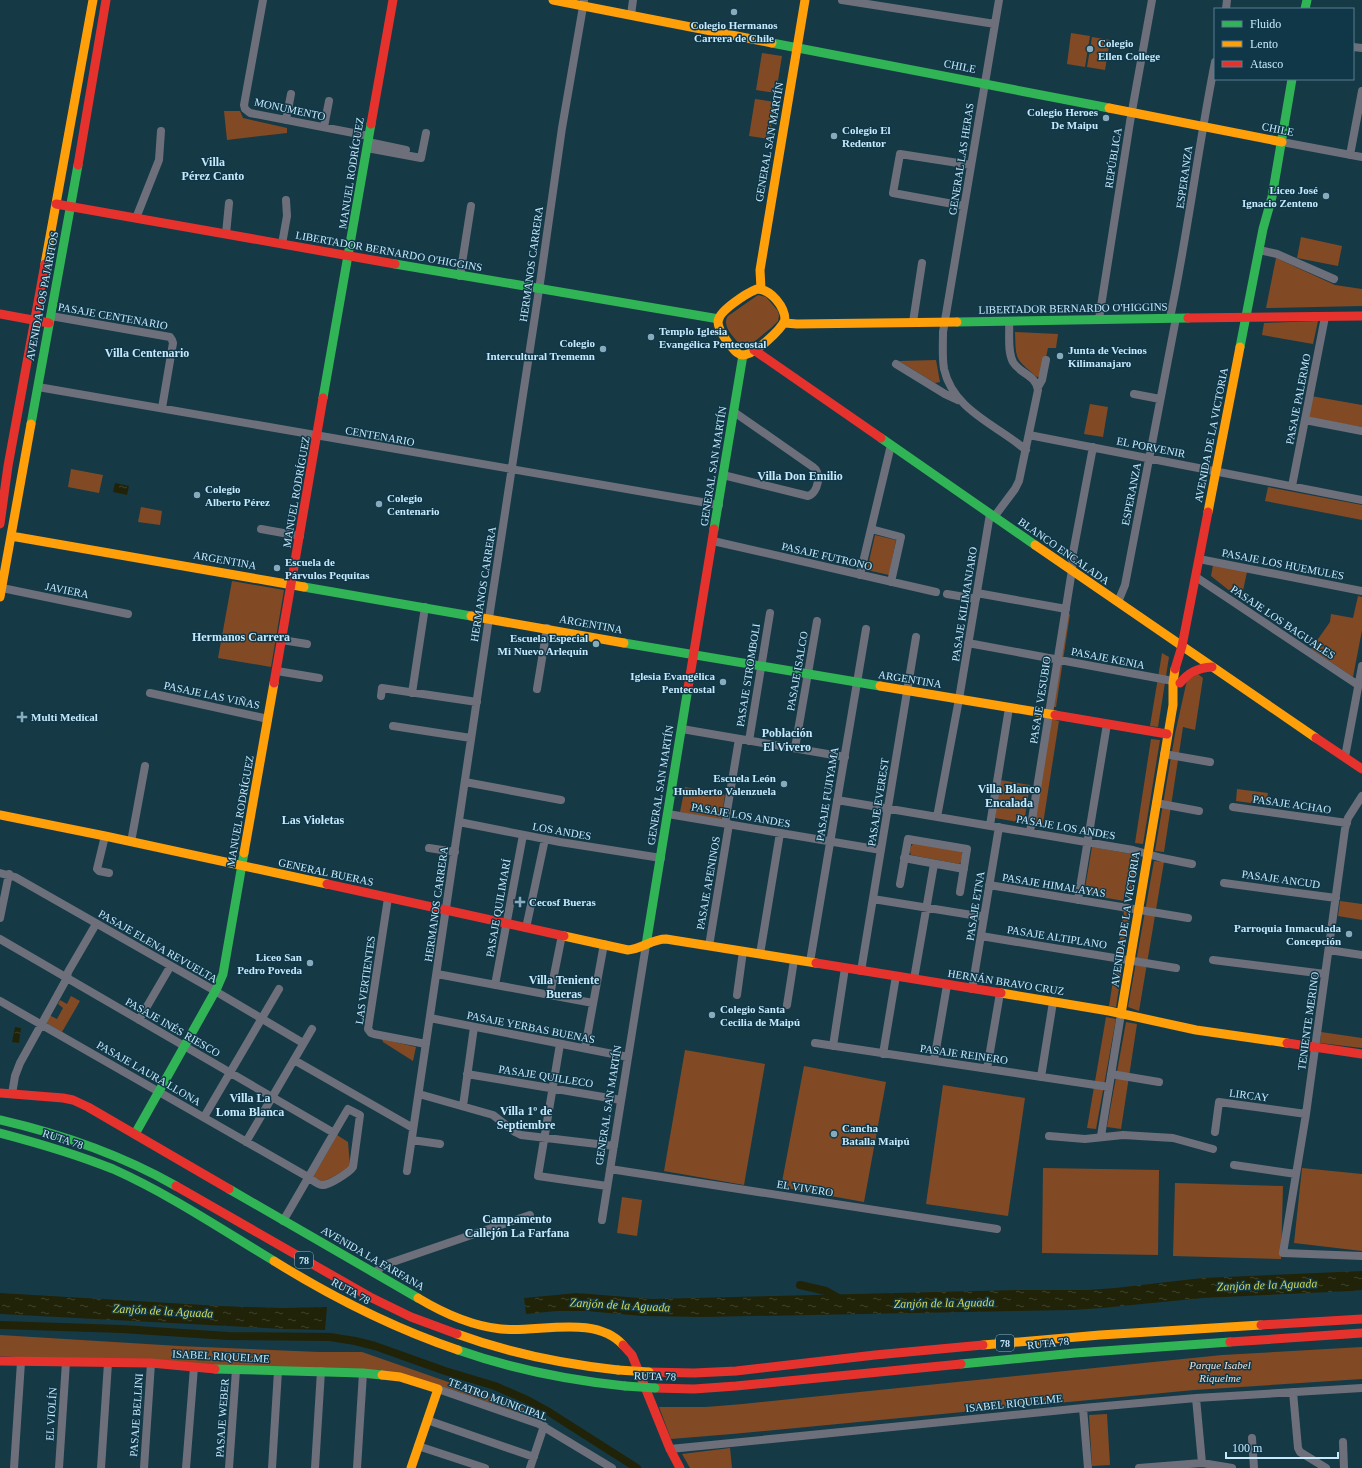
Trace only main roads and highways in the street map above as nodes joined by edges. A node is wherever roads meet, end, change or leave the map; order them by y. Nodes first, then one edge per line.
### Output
1 (93, 0) edge
2 (106, 0) edge
3 (394, 0) edge
4 (553, 0) edge
5 (805, 0) edge
6 (583, 3) edge
7 (797, 47) junction
8 (1289, 80) edge
9 (1292, 80) edge
10 (1279, 141) junction
11 (56, 204) junction
12 (71, 206) junction
13 (349, 256) junction
14 (761, 288) junction
15 (0, 314) edge
16 (1362, 316) edge
17 (1246, 317) junction
18 (50, 319) junction
19 (718, 319) junction
20 (34, 320) junction
21 (785, 323) junction
22 (754, 350) junction
23 (743, 355) junction
24 (4, 465) edge
25 (0, 524) edge
26 (11, 536) junction
27 (0, 540) edge
28 (292, 584) junction
29 (1, 593) edge
30 (1182, 646) junction
31 (694, 655) junction
32 (1212, 667) junction
33 (1177, 682) junction
34 (1167, 734) junction
35 (1362, 769) edge
36 (0, 815) edge
37 (242, 866) junction
38 (646, 944) junction
39 (1122, 1014) junction
40 (1362, 1054) edge
41 (0, 1093) edge
42 (0, 1120) edge
43 (0, 1133) edge
44 (135, 1134) junction
45 (1362, 1319) edge
46 (1362, 1333) edge
47 (0, 1361) edge
48 (411, 1468) edge
49 (680, 1468) edge

1 - 11 main road, AVENIDA LOS PAJARITOS
2 - 12 main road, AVENIDA LOS PAJARITOS
3 - 13 main road, MANUEL RODRÍGUEZ
4 - 6 main road, CHILE
5 - 7 main road, GENERAL SAN MARTÍN
6 - 7 main road, CHILE
7 - 10 main road, CHILE
7 - 14 main road, GENERAL SAN MARTÍN
8 - 10 main road, AVENIDA DE LA VICTORIA
9 - 10 main road, AVENIDA DE LA VICTORIA
10 - 17 main road, AVENIDA DE LA VICTORIA
11 - 12 main road, LIBERTADOR BERNARDO O'HIGGINS
11 - 20 main road, AVENIDA LOS PAJARITOS
12 - 13 main road, LIBERTADOR BERNARDO O'HIGGINS
12 - 18 main road, AVENIDA LOS PAJARITOS
13 - 19 main road, LIBERTADOR BERNARDO O'HIGGINS
13 - 28 main road, MANUEL RODRÍGUEZ
14 - 19 main road
14 - 21 main road
15 - 20 main road
16 - 17 main road, LIBERTADOR BERNARDO O'HIGGINS
17 - 21 main road, LIBERTADOR BERNARDO O'HIGGINS
17 - 30 main road, AVENIDA DE LA VICTORIA
18 - 20 main road
18 - 26 main road, AVENIDA LOS PAJARITOS
19 - 23 main road
20 - 24 main road, AVENIDA LOS PAJARITOS
21 - 22 main road
22 - 23 main road
22 - 30 main road, BLANCO ENCALADA
23 - 31 main road, GENERAL SAN MARTÍN
24 - 25 main road, AVENIDA LOS PAJARITOS
26 - 27 main road
26 - 28 main road, ARGENTINA
26 - 29 main road, AVENIDA LOS PAJARITOS
28 - 31 main road, ARGENTINA
28 - 37 main road, MANUEL RODRÍGUEZ
30 - 32 main road, BLANCO ENCALADA
30 - 33 main road, AVENIDA DE LA VICTORIA
31 - 34 main road, ARGENTINA
31 - 38 main road, GENERAL SAN MARTÍN
32 - 33 main road
32 - 35 main road, BLANCO ENCALADA
33 - 34 main road, AVENIDA DE LA VICTORIA
34 - 39 main road, AVENIDA DE LA VICTORIA
36 - 37 main road, GENERAL BUERAS
37 - 38 main road, GENERAL BUERAS
37 - 44 main road, MANUEL RODRÍGUEZ
38 - 39 main road, HERNÁN BRAVO CRUZ
39 - 40 main road, HERNÁN BRAVO CRUZ
41 - 44 main road, AVENIDA LA FARFANA
42 - 45 main road, RUTA 78 / 78, bridge
43 - 46 main road, RUTA 78 / 78, bridge
44 - 49 main road, AVENIDA LA FARFANA
47 - 48 main road, ISABEL RIQUELME

